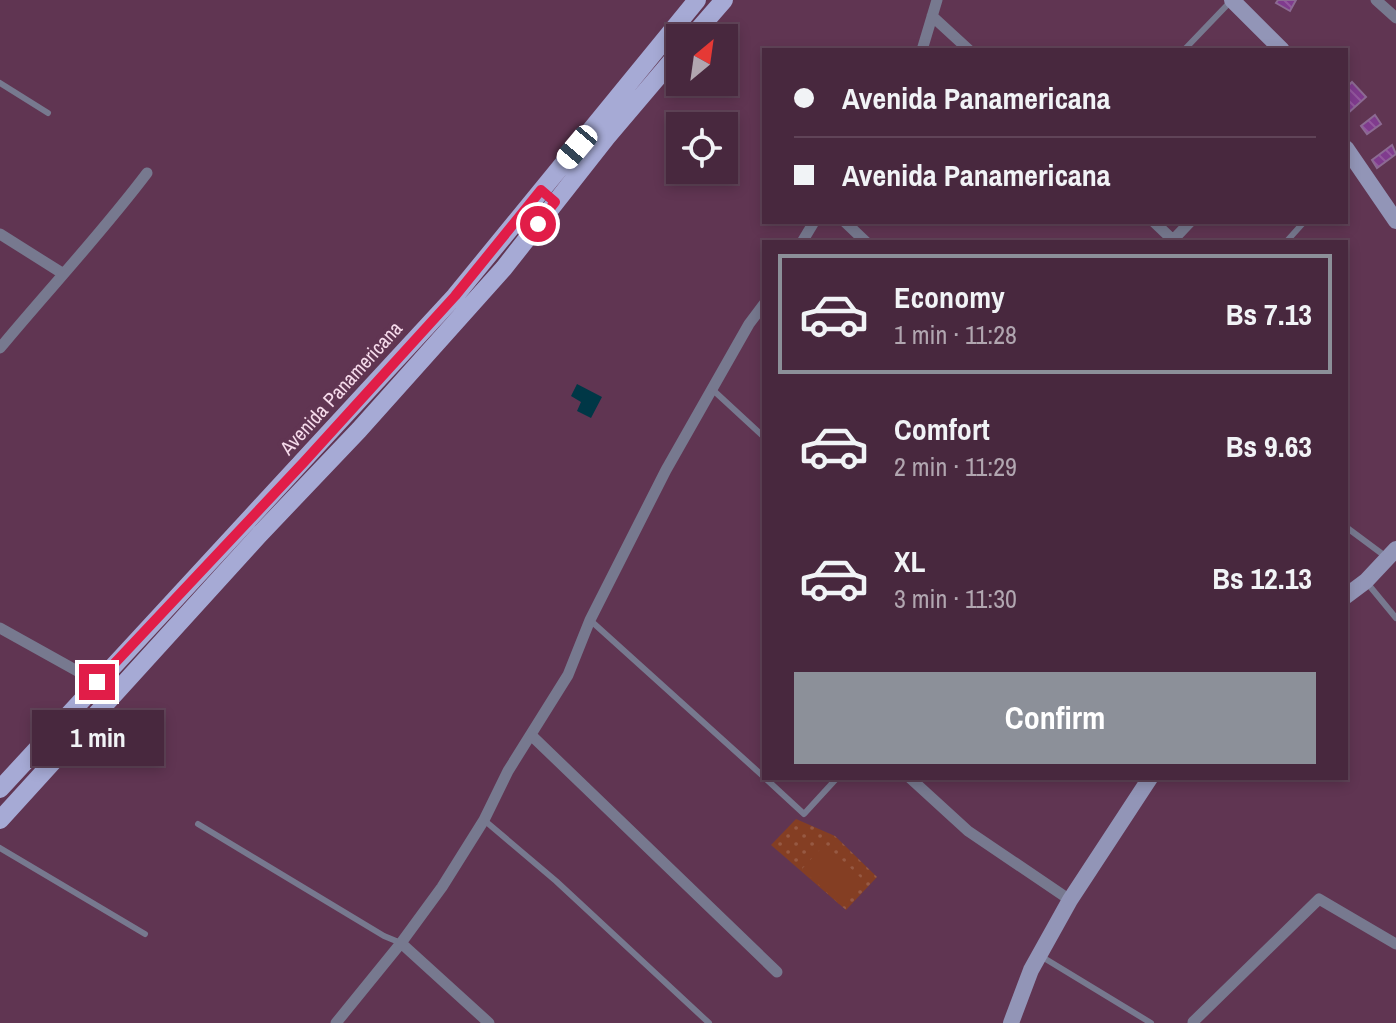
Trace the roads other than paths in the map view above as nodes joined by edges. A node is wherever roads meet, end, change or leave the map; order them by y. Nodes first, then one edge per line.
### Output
1 (697, 0) edge
2 (724, 0) edge
3 (937, 0) edge
4 (1232, 0) edge
5 (1376, 0) edge
6 (932, 16) junction
7 (1396, 18) edge
8 (680, 21) junction
9 (683, 24) edge
10 (703, 24) edge
11 (923, 48) edge
12 (967, 48) edge
13 (1186, 48) edge
14 (1280, 48) edge
15 (666, 65) edge
16 (0, 83) edge
17 (48, 113) dead end
18 (601, 132) junction
19 (1351, 168) edge
20 (147, 173) dead end
21 (548, 196) junction
22 (1396, 221) edge
23 (847, 224) edge
24 (1156, 224) edge
25 (1188, 224) edge
26 (1302, 224) edge
27 (0, 234) edge
28 (864, 240) edge
29 (1173, 240) edge
30 (1175, 240) edge
31 (1288, 240) edge
32 (62, 273) junction
33 (762, 307) edge
34 (0, 348) edge
35 (713, 390) junction
36 (345, 416) junction
37 (359, 430) junction
38 (762, 435) edge
39 (1348, 528) edge
40 (1394, 552) edge
41 (1366, 581) junction
42 (196, 590) junction
43 (1348, 594) edge
44 (1396, 618) edge
45 (590, 620) junction
46 (0, 628) edge
47 (97, 682) junction
48 (53, 730) junction
49 (531, 735) junction
50 (68, 744) junction
51 (762, 776) edge
52 (766, 780) edge
53 (835, 780) edge
54 (912, 780) edge
55 (1149, 780) edge
56 (0, 789) edge
57 (0, 820) edge
58 (484, 820) junction
59 (198, 824) dead end
60 (0, 848) edge
61 (1070, 900) junction
62 (145, 934) dead end
63 (401, 943) junction
64 (1396, 944) edge
65 (1039, 955) junction
66 (777, 972) dead end
67 (1193, 1022) edge
68 (336, 1023) edge
69 (489, 1023) edge
70 (709, 1023) edge
71 (1011, 1023) edge
72 (1151, 1023) edge

1 - 8 main road, Avenida Panamericana
2 - 10 main road
3 - 6 street
4 - 13 lane
4 - 14 main road
5 - 7 street
6 - 11 street
6 - 12 street
8 - 9 main road
8 - 18 main road, Avenida Panamericana
15 - 18 main road, Avenida Panamericana
16 - 17 lane
18 - 21 main road, Avenida Panamericana
19 - 22 main road
20 - 32 street
21 - 36 main road, Avenida Panamericana
21 - 37 main road, Avenida Panamericana
23 - 28 street
24 - 29 street
25 - 30 street
26 - 31 lane
27 - 32 street
32 - 34 street
33 - 35 street
35 - 38 lane
35 - 45 street
36 - 37 main road
36 - 42 main road, Avenida Panamericana
37 - 42 main road, Avenida Panamericana
39 - 40 lane
40 - 41 main road
41 - 43 main road
41 - 44 lane
42 - 47 main road, Avenida Panamericana
42 - 50 main road, Avenida Panamericana
45 - 49 street
45 - 51 lane
46 - 47 street
47 - 48 main road, Avenida Panamericana
48 - 50 main road
48 - 56 main road, Avenida Panamericana
49 - 58 street
49 - 66 street
50 - 57 main road, Avenida Panamericana
52 - 53 lane
54 - 61 street
55 - 61 main road
58 - 63 street
58 - 70 lane
59 - 63 lane
60 - 62 lane
61 - 65 main road
63 - 68 street
63 - 69 street
64 - 67 street
65 - 71 main road
65 - 72 lane

